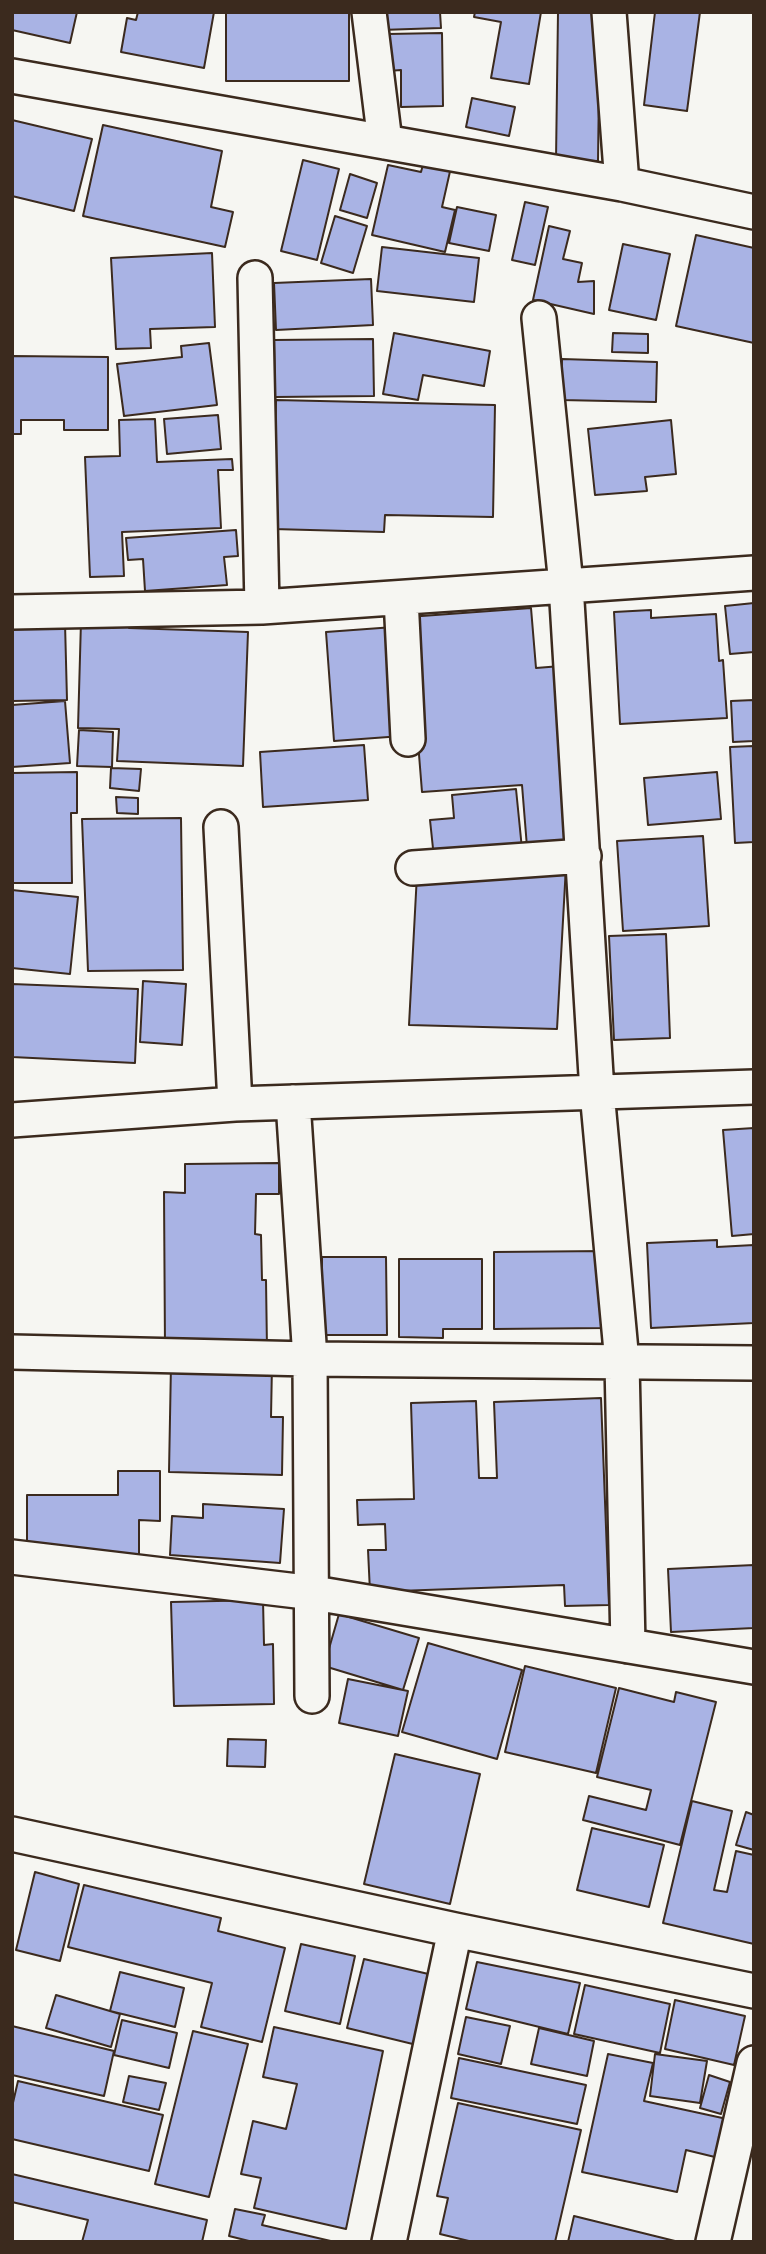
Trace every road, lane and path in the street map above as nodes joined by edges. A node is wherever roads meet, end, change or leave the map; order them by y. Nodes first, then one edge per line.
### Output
1 (369, 12) edge
2 (609, 12) edge
3 (12, 76) edge
4 (385, 142) junction
5 (622, 184) junction
6 (754, 212) edge
7 (256, 278) dead end
8 (539, 318) dead end
9 (754, 573) edge
10 (566, 585) junction
11 (401, 598) junction
12 (262, 607) junction
13 (12, 612) edge
14 (408, 739) dead end
15 (221, 827) dead end
16 (584, 856) junction
17 (413, 868) dead end
18 (754, 1087) edge
19 (597, 1092) junction
20 (293, 1102) junction
21 (236, 1104) junction
22 (12, 1120) edge
23 (12, 1352) edge
24 (310, 1359) junction
25 (622, 1362) junction
26 (754, 1363) edge
27 (12, 1557) edge
28 (314, 1593) junction
29 (628, 1646) junction
30 (754, 1667) edge
31 (312, 1696) dead end
32 (12, 1834) edge
33 (455, 1930) junction
34 (754, 1991) edge
35 (754, 2063) edge
36 (389, 2242) edge
37 (713, 2242) edge

1 - 4 street
2 - 5 street
3 - 4 street
4 - 5 street
5 - 6 street
7 - 12 street
8 - 10 street
9 - 10 street
10 - 11 street
10 - 16 street
11 - 12 street
11 - 14 street
12 - 13 street
15 - 21 street
16 - 17 street
16 - 19 street
18 - 19 street
19 - 20 street
19 - 25 street
20 - 21 street
20 - 24 street
21 - 22 street
23 - 24 street
24 - 25 street
24 - 28 street
25 - 26 street
25 - 29 street
27 - 28 street
28 - 29 street
28 - 31 street
29 - 30 street
32 - 33 street
33 - 34 street
33 - 36 street
35 - 37 street

